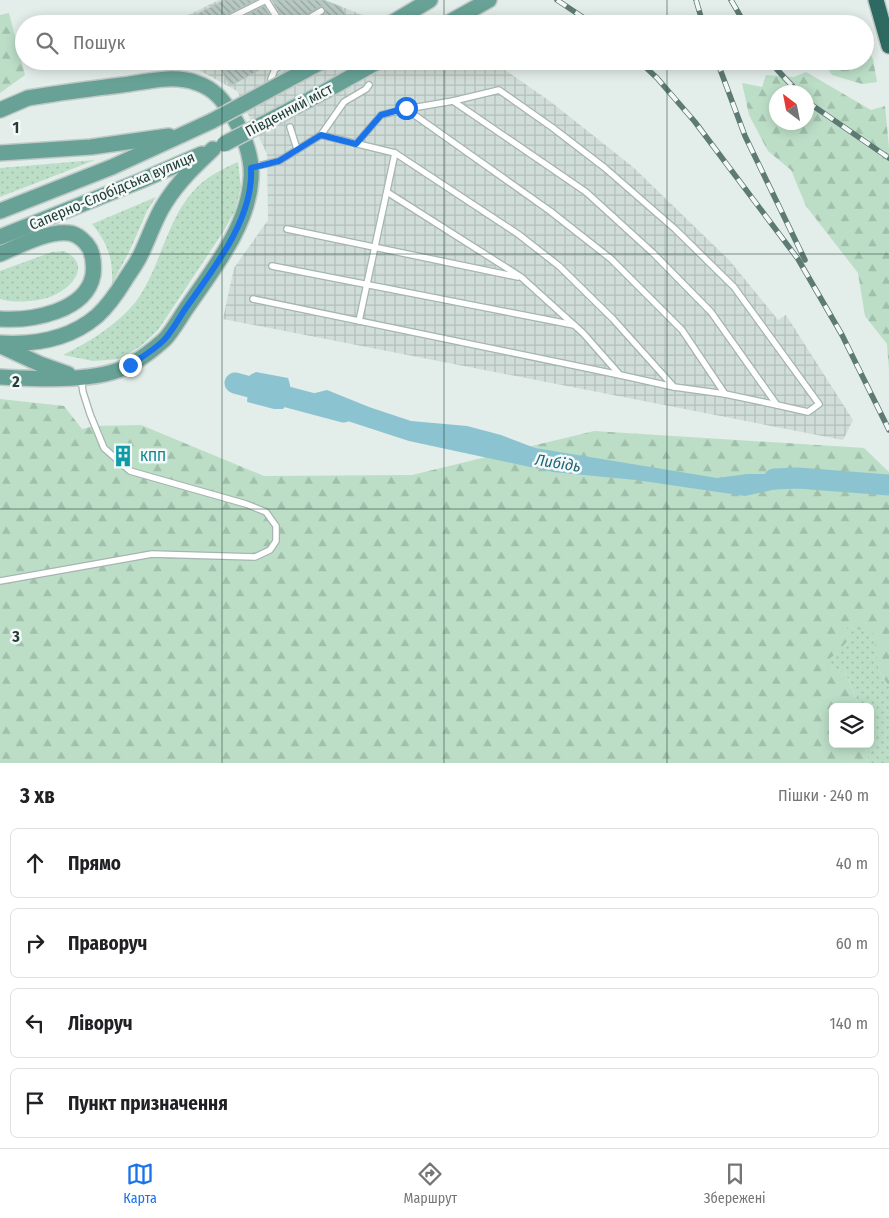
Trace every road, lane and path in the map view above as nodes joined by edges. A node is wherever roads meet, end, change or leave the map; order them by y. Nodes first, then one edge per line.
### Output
1 (430, 0) edge
2 (489, 0) edge
3 (876, 0) edge
4 (321, 11) dead end
5 (236, 15) edge
6 (275, 15) edge
7 (314, 15) edge
8 (405, 15) edge
9 (462, 15) edge
10 (889, 46) edge
11 (274, 70) edge
12 (307, 70) edge
13 (362, 70) edge
14 (270, 79) dead end
15 (369, 85) dead end
16 (453, 101) junction
17 (406, 108) junction
18 (0, 110) edge
19 (212, 122) joint
20 (290, 127) dead end
21 (190, 132) junction
22 (321, 135) junction
23 (356, 144) junction
24 (219, 146) junction
25 (298, 149) junction
26 (0, 153) edge
27 (395, 153) junction
28 (251, 168) junction
29 (387, 192) junction
30 (0, 211) edge
31 (287, 229) dead end
32 (0, 237) edge
33 (374, 248) junction
34 (0, 254) edge
35 (272, 266) dead end
36 (521, 277) junction
37 (367, 285) junction
38 (253, 299) dead end
39 (0, 319) edge
40 (359, 321) junction
41 (575, 326) junction
42 (47, 341) junction
43 (0, 344) edge
44 (40, 364) junction
45 (620, 375) junction
46 (0, 377) edge
47 (81, 378) junction
48 (674, 387) junction
49 (725, 394) junction
50 (777, 404) junction
51 (0, 581) edge

1 - 8 main road
2 - 9 main road
3 - 10 highway
4 - 7 lane
5 - 6 lane
11 - 14 lane
12 - 19 main road, Південний міст, bridge
13 - 24 main road, Південний міст, bridge
15 - 22 lane
16 - 17 lane
16 - 50 lane
16 - 50 lane
17 - 23 lane
17 - 49 lane
18 - 28 main road
19 - 21 main road, Саперно-Слобідська вулиця
20 - 25 lane
21 - 26 main road
21 - 30 main road, Саперно-Слобідська вулиця
22 - 23 lane
22 - 25 lane
23 - 27 lane
24 - 32 main road, Саперно-Слобідська вулиця
24 - 42 main road
25 - 28 lane
27 - 29 lane
27 - 48 lane
28 - 47 main road
29 - 33 lane
29 - 36 lane
31 - 33 lane
33 - 36 lane
33 - 37 lane
34 - 39 main road
35 - 37 lane
36 - 41 lane
37 - 40 lane
37 - 41 lane
38 - 40 lane
40 - 45 lane
41 - 45 lane
42 - 43 main road
42 - 44 main road
43 - 44 main road
44 - 47 main road
45 - 48 lane
46 - 47 main road
47 - 51 lane
48 - 49 lane
49 - 50 lane

